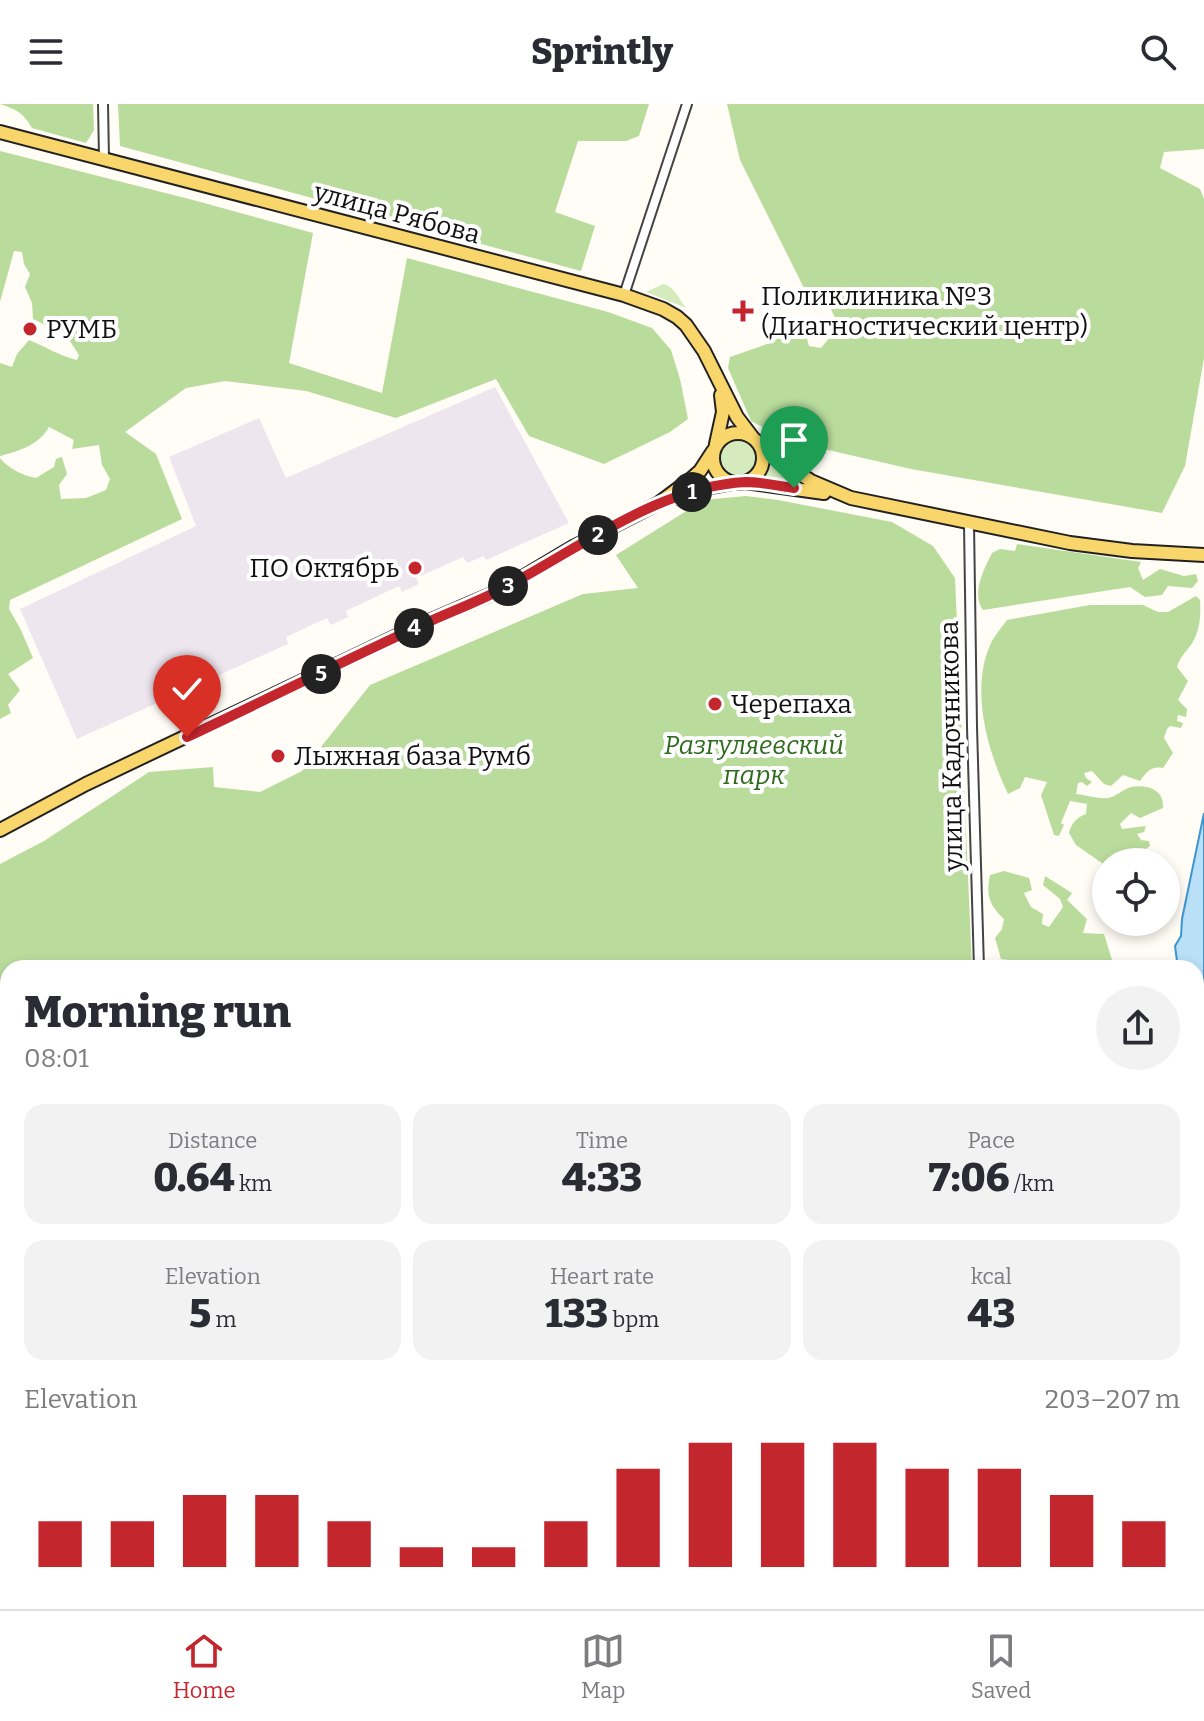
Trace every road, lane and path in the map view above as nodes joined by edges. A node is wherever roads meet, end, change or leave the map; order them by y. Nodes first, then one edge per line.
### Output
1 (103, 104) edge
2 (687, 104) edge
3 (0, 132) edge
4 (104, 159) junction
5 (624, 295) junction
6 (717, 380) junction
7 (755, 440) junction
8 (715, 448) junction
9 (739, 483) junction
10 (851, 498) junction
11 (659, 503) junction
12 (969, 523) junction
13 (1204, 555) edge
14 (0, 830) edge
15 (979, 960) edge

1 - 4 street
2 - 5 street
3 - 4 main road, улица Рябова
4 - 5 main road, улица Рябова
5 - 6 main road, улица Рябова
6 - 7 main road
6 - 8 main road
7 - 8 main road
7 - 9 main road
7 - 10 main road
8 - 9 main road
8 - 11 main road
9 - 10 main road
9 - 11 main road
10 - 12 main road
11 - 14 main road
12 - 13 main road
12 - 15 street, улица Кадочникова

